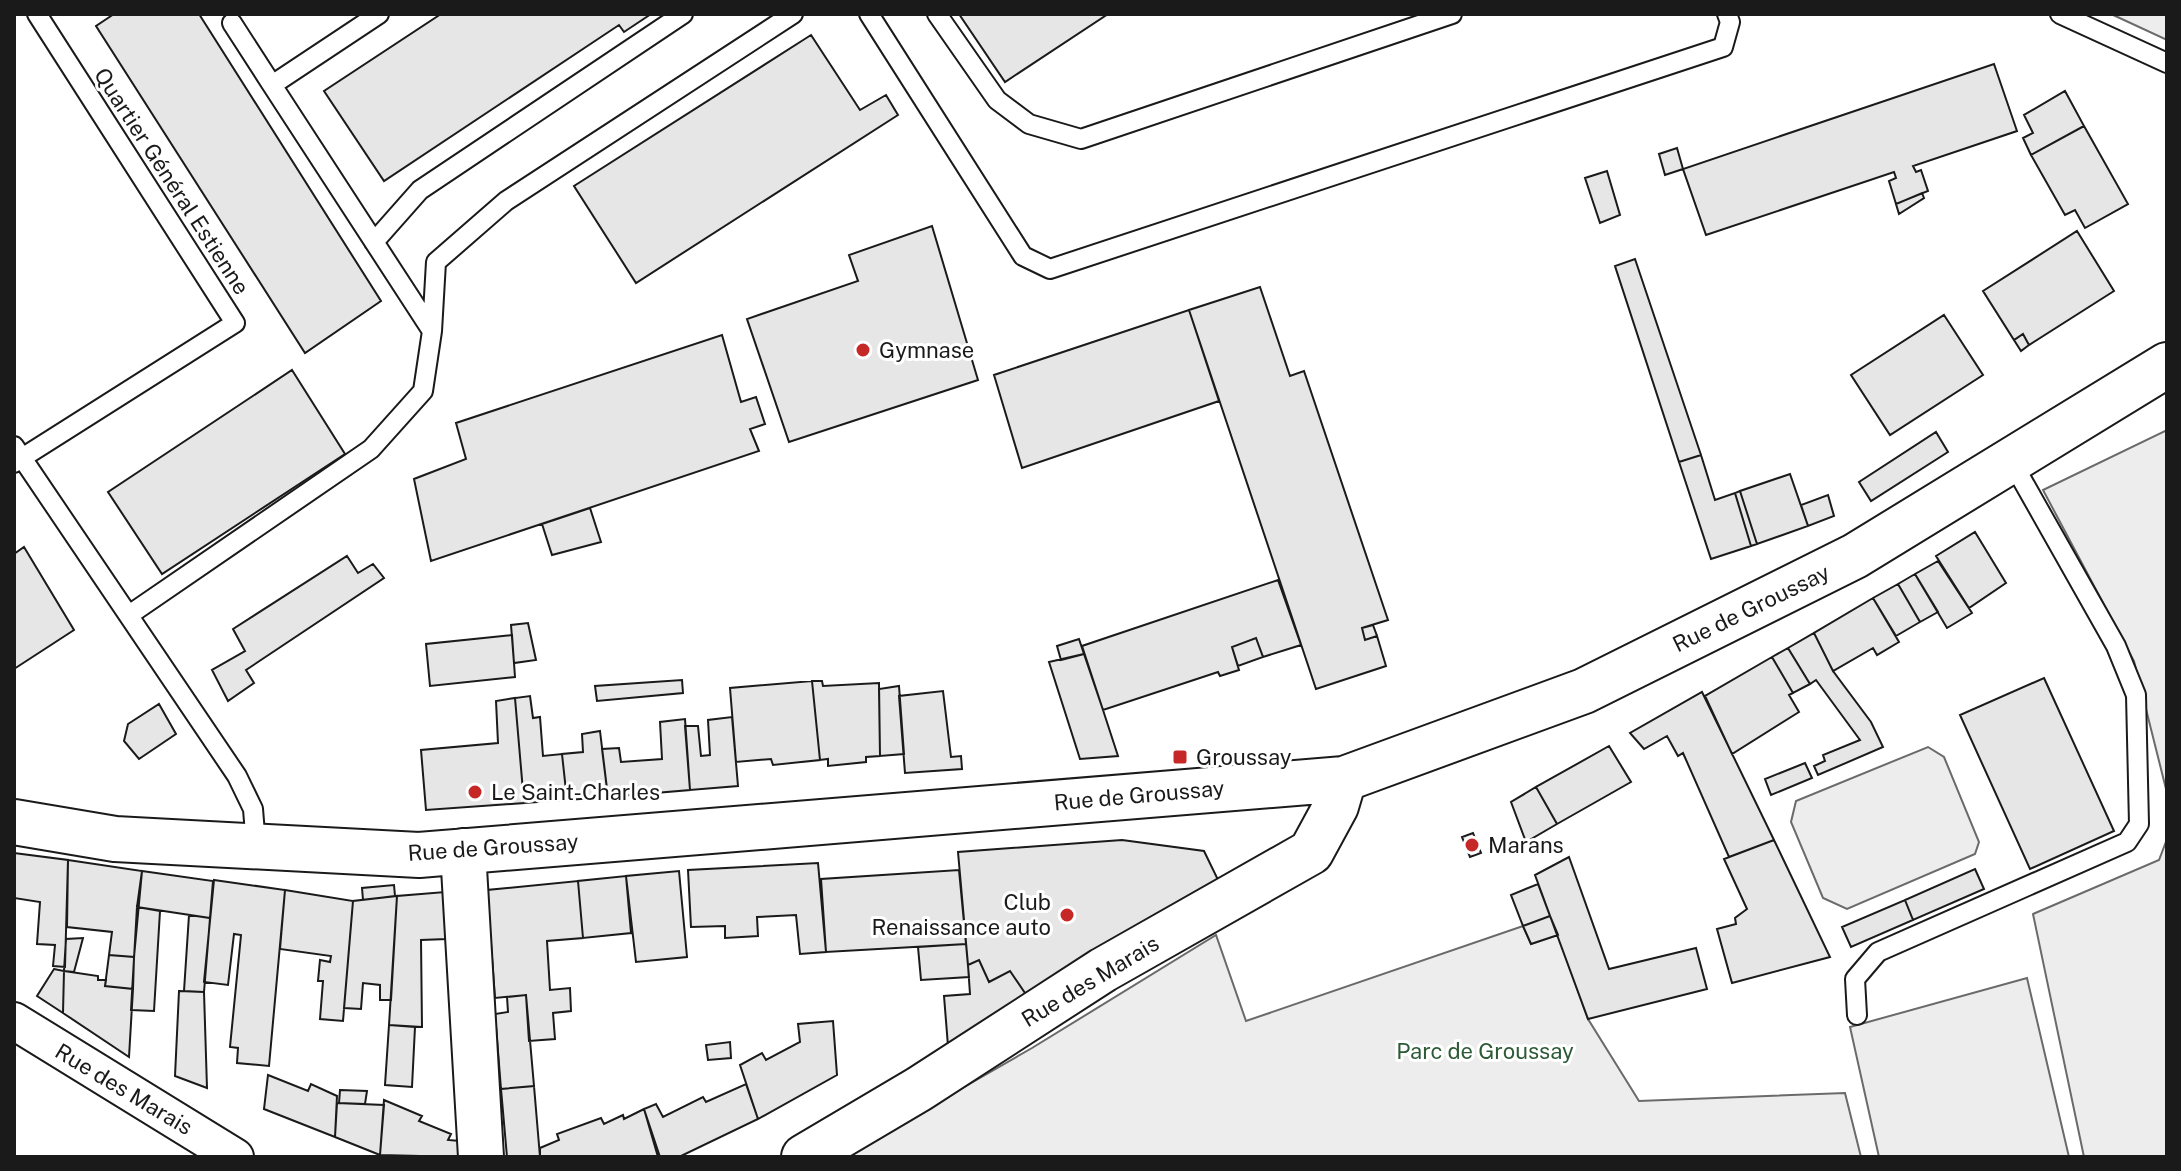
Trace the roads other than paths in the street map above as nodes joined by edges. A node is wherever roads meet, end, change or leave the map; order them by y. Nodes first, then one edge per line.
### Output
1 (37, 14) edge
2 (379, 14) edge
3 (683, 14) edge
4 (793, 14) edge
5 (869, 14) edge
6 (937, 14) edge
7 (1452, 14) edge
8 (1727, 14) edge
9 (2060, 14) edge
10 (234, 17) edge
11 (2167, 63) edge
12 (272, 85) junction
13 (374, 242) junction
14 (432, 331) junction
15 (2167, 365) edge
16 (17, 456) edge
17 (2012, 462) junction
18 (129, 615) junction
19 (1344, 779) junction
20 (14, 822) edge
21 (257, 849) junction
22 (463, 851) junction
23 (1857, 1015) dead end
24 (14, 1021) edge
25 (235, 1157) edge
26 (481, 1157) edge
27 (804, 1157) edge

1 - 16 lane, Quartier Général Estienne
2 - 12 lane
3 - 13 lane
4 - 14 lane
5 - 8 lane
6 - 7 lane
9 - 11 lane
10 - 12 lane
12 - 13 lane
13 - 14 lane
14 - 18 lane
15 - 17 main road, Rue de Groussay
16 - 18 lane, Quartier Général Estienne
17 - 19 main road, Rue de Groussay
17 - 23 lane
18 - 21 lane, Quartier Général Estienne
19 - 22 main road, Rue de Groussay
19 - 27 main road, Rue des Marais
20 - 21 main road, Rue de Groussay
21 - 22 main road, Rue de Groussay
22 - 26 main road
24 - 25 street, Rue des Marais

